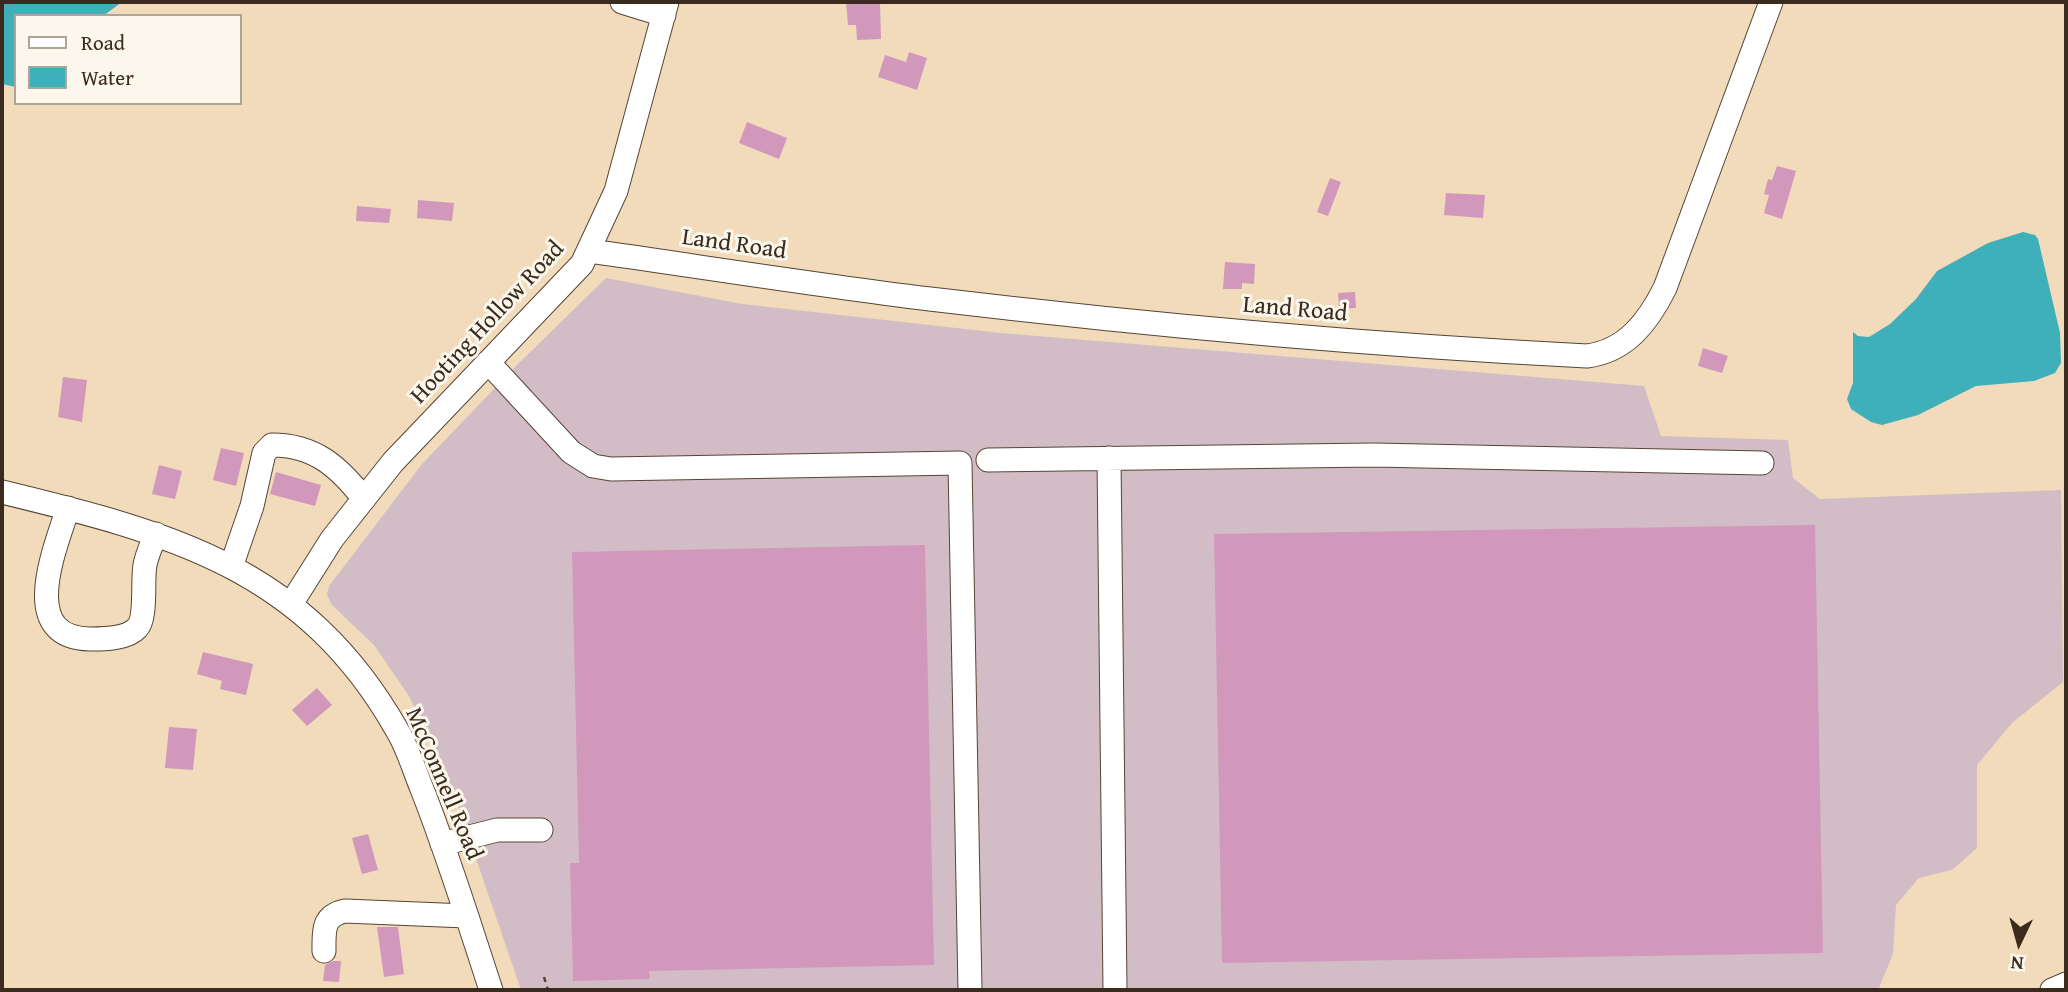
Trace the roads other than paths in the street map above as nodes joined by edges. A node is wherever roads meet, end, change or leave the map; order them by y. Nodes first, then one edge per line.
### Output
1 (622, 2) edge
2 (1771, 2) edge
3 (665, 9) edge
4 (590, 251) junction
5 (488, 362) junction
6 (1108, 458) junction
7 (988, 460) dead end
8 (1762, 463) dead end
9 (2, 492) edge
10 (364, 499) junction
11 (68, 508) junction
12 (156, 534) junction
13 (231, 567) junction
14 (291, 604) junction
15 (541, 830) dead end
16 (442, 844) junction
17 (466, 916) junction
18 (324, 951) dead end
19 (2066, 984) edge
20 (491, 990) edge
21 (970, 990) edge
22 (1115, 990) edge
23 (2052, 990) edge

1 - 3 street
2 - 4 street, Land Road
3 - 4 street, Hooting Hollow Road
4 - 5 street, Hooting Hollow Road
5 - 10 street, Hooting Hollow Road
5 - 21 street
6 - 7 street
6 - 8 street
6 - 22 street
9 - 11 street, McConnell Road
10 - 13 street
10 - 14 street, Hooting Hollow Road
11 - 12 street, McConnell Road
11 - 12 street
12 - 13 street, McConnell Road
13 - 14 street, McConnell Road
14 - 16 street, McConnell Road
15 - 16 street
16 - 17 street, McConnell Road
17 - 18 street
17 - 20 street, McConnell Road
19 - 23 street

